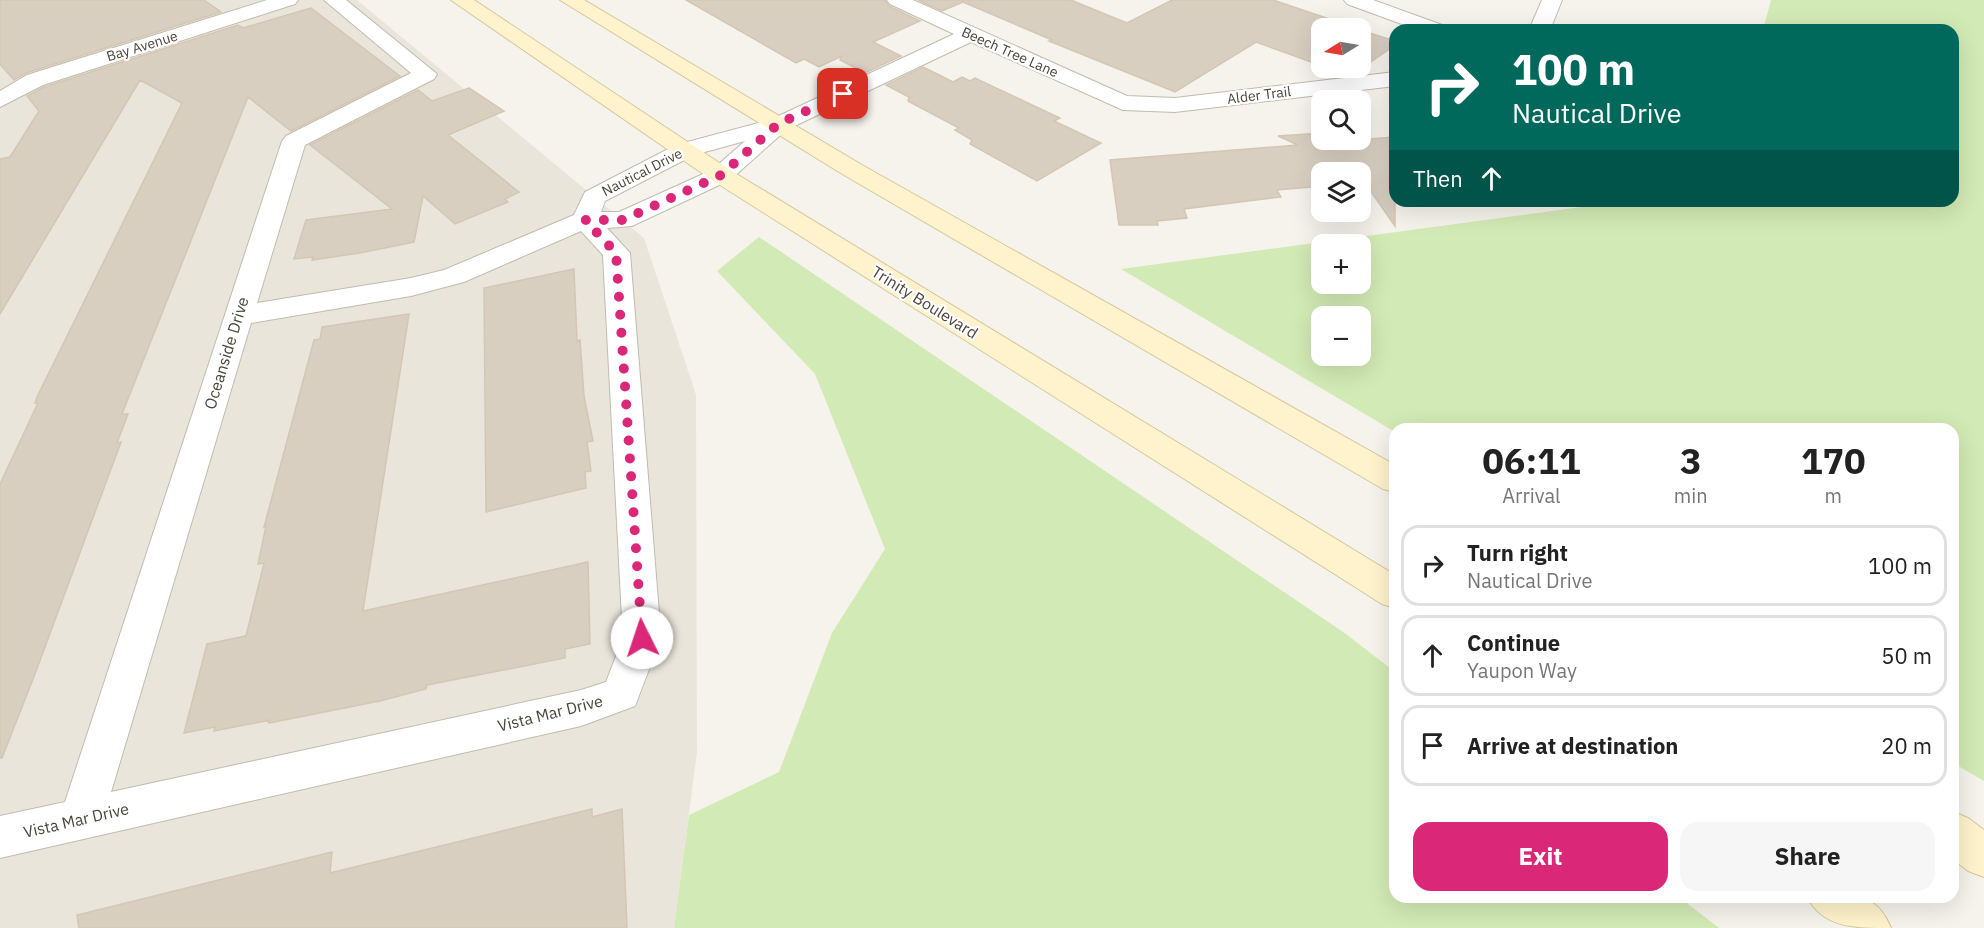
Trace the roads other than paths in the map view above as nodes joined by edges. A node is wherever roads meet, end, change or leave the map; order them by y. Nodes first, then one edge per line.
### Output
1 (288, 0) edge
2 (334, 0) edge
3 (461, 0) edge
4 (570, 0) edge
5 (897, 0) edge
6 (1354, 0) edge
7 (1552, 0) edge
8 (1421, 24) edge
9 (1544, 24) edge
10 (970, 34) junction
11 (1389, 81) edge
12 (0, 100) edge
13 (1123, 103) joint
14 (778, 124) junction
15 (685, 150) junction
16 (721, 175) junction
17 (585, 220) junction
18 (237, 316) junction
19 (1389, 477) edge
20 (1389, 589) edge
21 (81, 819) junction
22 (0, 837) edge
23 (1959, 837) edge
24 (1984, 856) edge
25 (1837, 903) edge
26 (1868, 928) edge

1 - 12 street, Bay Avenue
2 - 18 street, Oceanside Drive
3 - 15 main road, Trinity Boulevard
4 - 14 main road
5 - 10 street, Beech Tree Lane
6 - 8 street
7 - 9 street
10 - 13 street, Beech Tree Lane
10 - 14 street
11 - 13 street, Alder Trail
14 - 15 street, Nautical Drive
14 - 16 street, Nautical Drive
14 - 19 main road
15 - 16 main road, Trinity Boulevard
15 - 17 street, Nautical Drive
16 - 17 street, Nautical Drive
16 - 20 main road, Trinity Boulevard
17 - 18 street, Nautical Drive
17 - 21 street, Vista Mar Drive
18 - 21 street, Oceanside Drive
21 - 22 street, Vista Mar Drive
23 - 24 main road
25 - 26 main road

